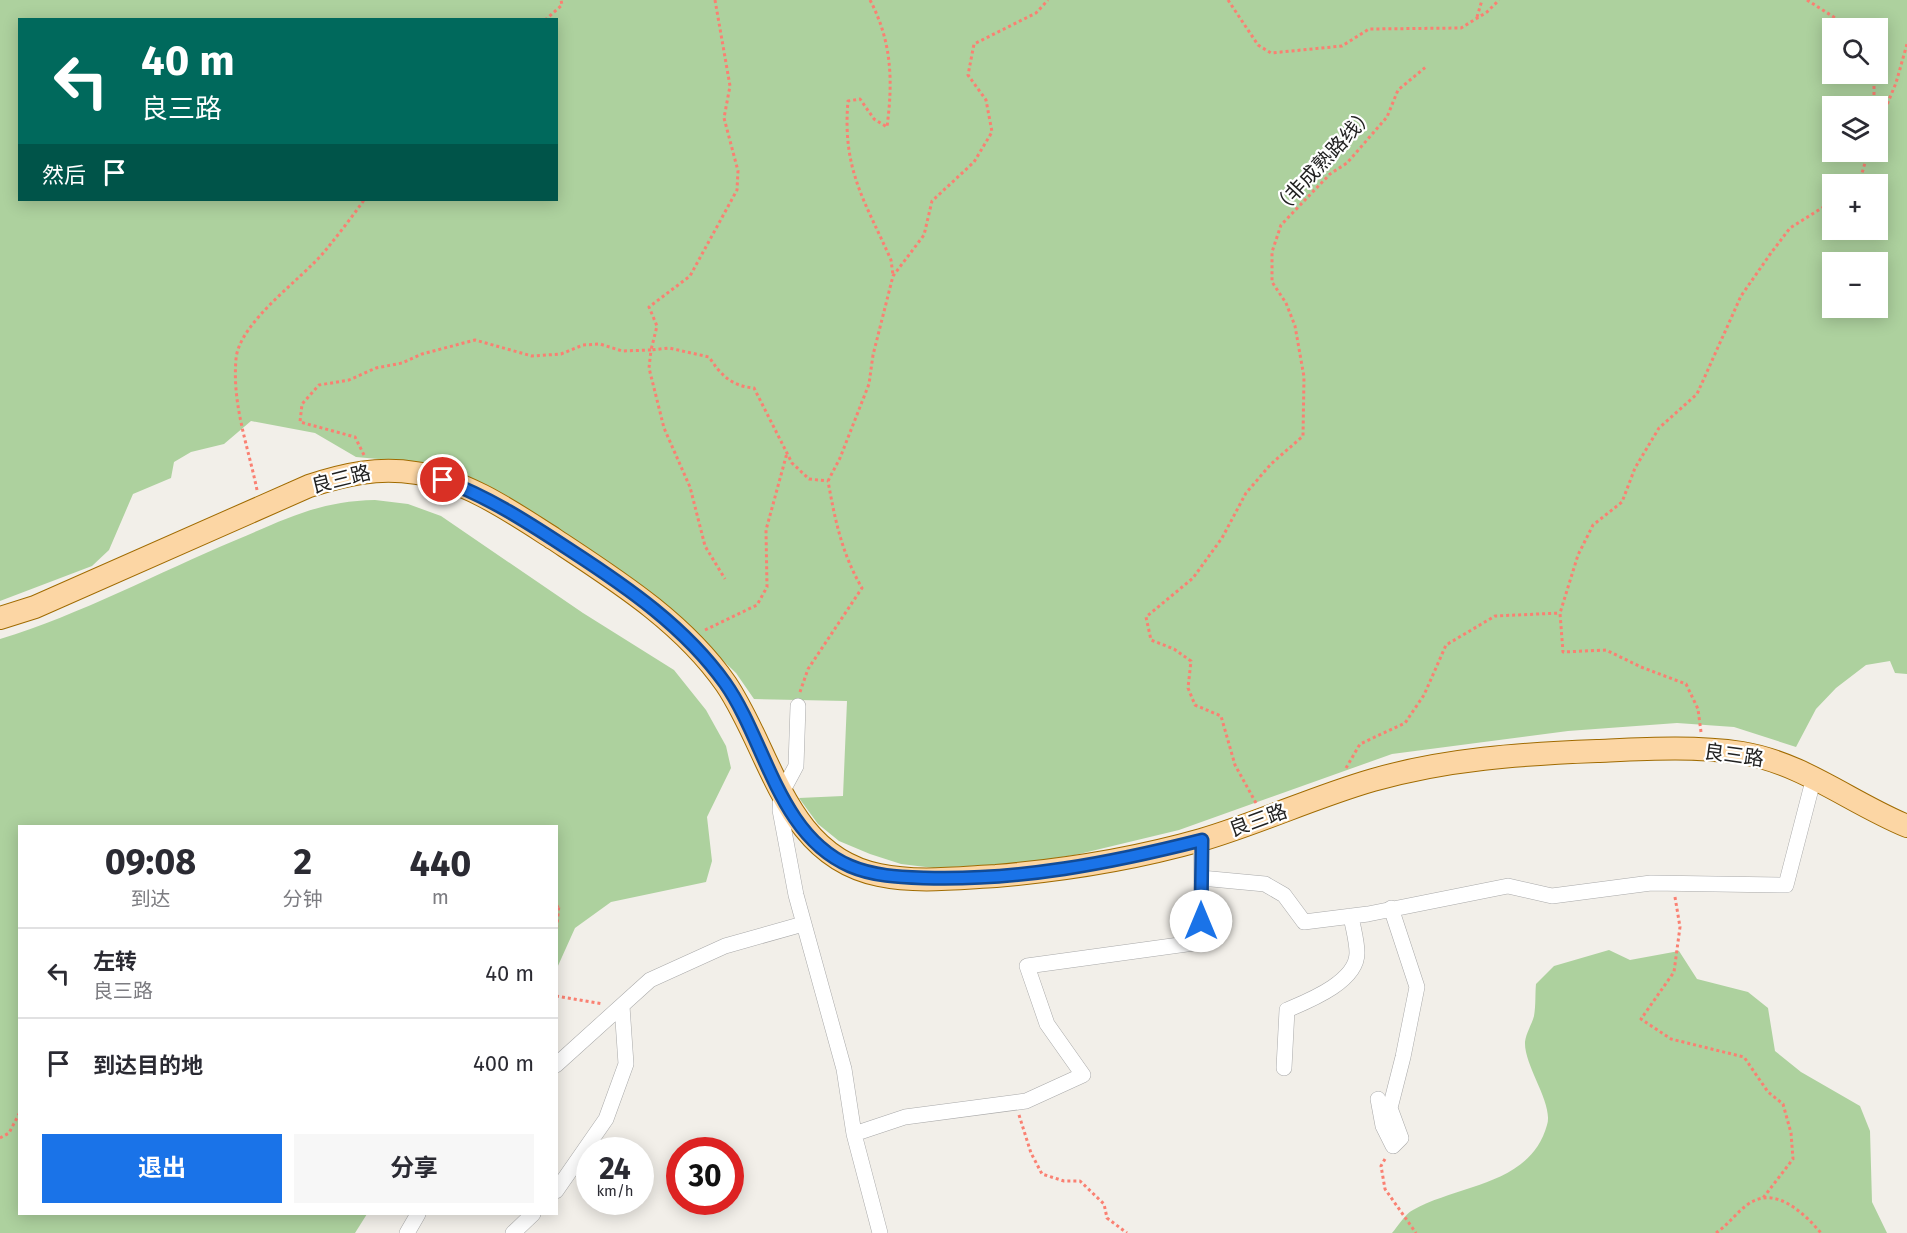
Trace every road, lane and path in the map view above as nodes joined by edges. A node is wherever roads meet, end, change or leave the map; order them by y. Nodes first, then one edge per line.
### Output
1 (561, 0) edge
2 (715, 0) edge
3 (870, 0) edge
4 (1048, 0) edge
5 (1228, 0) edge
6 (1482, 0) edge
7 (1499, 0) edge
8 (1807, 0) edge
9 (547, 18) edge
10 (1476, 18) junction
11 (1835, 18) edge
12 (1907, 44) edge
13 (1427, 66) dead end
14 (1888, 102) edge
15 (363, 201) edge
16 (1822, 208) edge
17 (893, 276) junction
18 (651, 350) junction
19 (787, 452) junction
20 (371, 470) junction
21 (828, 481) junction
22 (261, 508) junction
23 (725, 579) dead end
24 (1560, 613) junction
25 (0, 618) edge
26 (687, 638) junction
27 (798, 706) joint
28 (1703, 750) junction
29 (1814, 777) junction
30 (1332, 792) junction
31 (781, 794) junction
32 (1263, 818) junction
33 (1907, 826) edge
34 (1202, 840) junction
35 (1201, 878) junction
36 (1672, 884) junction
37 (1391, 908) junction
38 (1351, 916) junction
39 (803, 924) junction
40 (558, 996) edge
41 (622, 1006) junction
42 (558, 1063) edge
43 (1284, 1068) dead end
44 (1378, 1099) dead end
45 (1016, 1103) junction
46 (18, 1116) edge
47 (854, 1134) junction
48 (0, 1138) edge
49 (1392, 1146) junction
50 (558, 1188) edge
51 (1763, 1198) junction
52 (417, 1215) edge
53 (532, 1215) edge
54 (407, 1233) edge
55 (513, 1233) edge
56 (880, 1233) edge
57 (1127, 1233) edge
58 (1416, 1233) edge
59 (1716, 1233) edge
60 (1821, 1233) edge

1 - 9 path
2 - 18 path
3 - 17 path
4 - 17 path
5 - 10 path
6 - 10 path
7 - 10 path
8 - 11 path
12 - 14 path
13 - 32 path, （非成熟路线）
15 - 22 path
16 - 24 path
17 - 21 path
18 - 19 path
18 - 20 path
18 - 23 path
19 - 21 path
19 - 26 path
20 - 22 main road, 良三路
20 - 26 main road, 良三路
21 - 27 path
22 - 25 main road, 良三路
24 - 28 path
24 - 30 path
26 - 31 main road, 良三路
27 - 31 street
28 - 29 main road, 良三路
28 - 30 main road, 良三路
29 - 33 main road, 良三路
29 - 36 street
30 - 32 main road, 良三路
31 - 34 main road, 良三路
31 - 39 street
32 - 34 main road, 良三路
34 - 35 street
35 - 38 street
35 - 45 street
36 - 37 street
36 - 51 path
37 - 38 street
37 - 49 street
38 - 43 street
39 - 41 street
39 - 47 street
40 - 41 path
41 - 42 street
41 - 50 street
44 - 49 street
45 - 47 street
45 - 57 path
46 - 48 path
47 - 56 street
49 - 58 path
51 - 59 path
51 - 60 path
52 - 54 street
53 - 55 street

